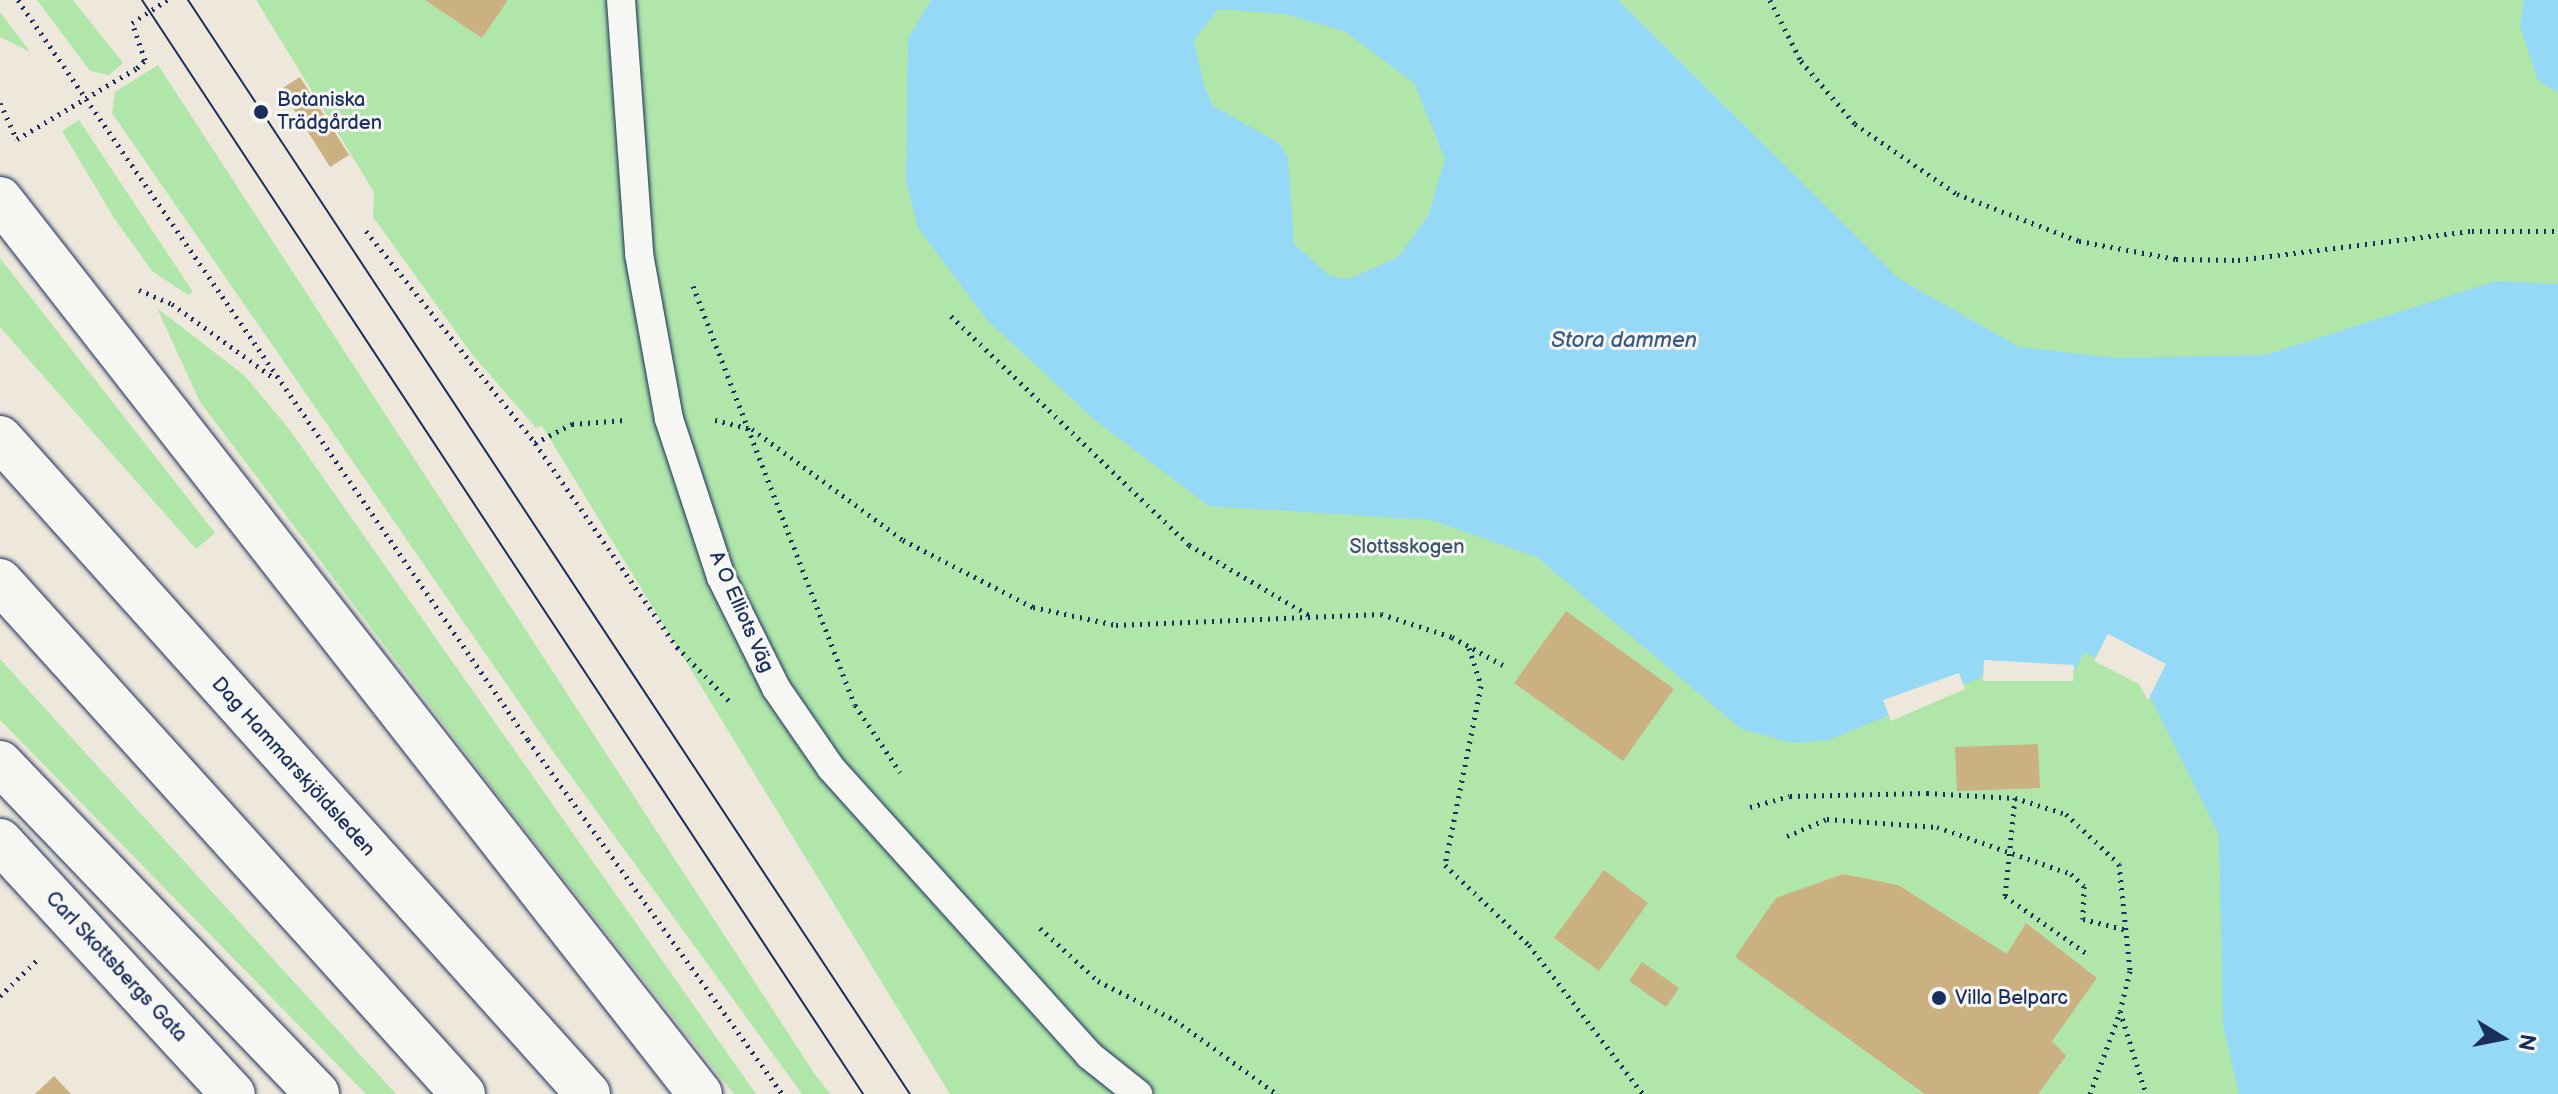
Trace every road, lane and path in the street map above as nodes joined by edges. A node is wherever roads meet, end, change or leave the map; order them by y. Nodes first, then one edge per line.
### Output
1 (18, 0) edge
2 (167, 0) edge
3 (621, 0) edge
4 (1770, 0) edge
5 (84, 93) junction
6 (0, 103) edge
7 (0, 199) edge
8 (366, 231) dead end
9 (2558, 231) edge
10 (690, 279) dead end
11 (124, 284) dead end
12 (951, 316) dead end
13 (278, 381) junction
14 (669, 419) junction
15 (752, 429) junction
16 (0, 438) edge
17 (535, 443) junction
18 (0, 581) edge
19 (1310, 616) junction
20 (1469, 647) junction
21 (1503, 665) dead end
22 (743, 716) dead end
23 (0, 763) edge
24 (910, 786) dead end
25 (2015, 798) junction
26 (1750, 807) dead end
27 (1787, 836) dead end
28 (0, 841) edge
29 (2012, 853) junction
30 (1029, 918) dead end
31 (2127, 930) junction
32 (2089, 955) dead end
33 (2120, 1011) junction
34 (233, 1094) edge
35 (317, 1094) edge
36 (463, 1094) edge
37 (588, 1094) edge
38 (700, 1094) edge
39 (782, 1094) edge
40 (1138, 1094) edge
41 (1277, 1094) edge
42 (1643, 1094) edge
43 (2090, 1094) edge
44 (2146, 1094) edge

1 - 5 path
2 - 5 path
3 - 14 lane, A O Elliots Väg
4 - 9 path
5 - 6 path
5 - 13 path
7 - 38 main road
8 - 17 path
10 - 15 path
11 - 13 path
12 - 19 path
13 - 39 path
14 - 15 path
14 - 17 path
14 - 40 lane, A O Elliots Väg
15 - 19 path
15 - 24 path
16 - 37 main road, Dag Hammarskjöldsleden
17 - 22 path
18 - 36 main road
19 - 20 path
20 - 21 path
20 - 42 path
23 - 35 main road
25 - 26 path
25 - 29 path
25 - 31 path
27 - 29 path
28 - 34 main road, Carl Skottsbergs Gata
29 - 31 path
29 - 32 path
30 - 41 path
31 - 33 path
33 - 43 path
33 - 44 path

